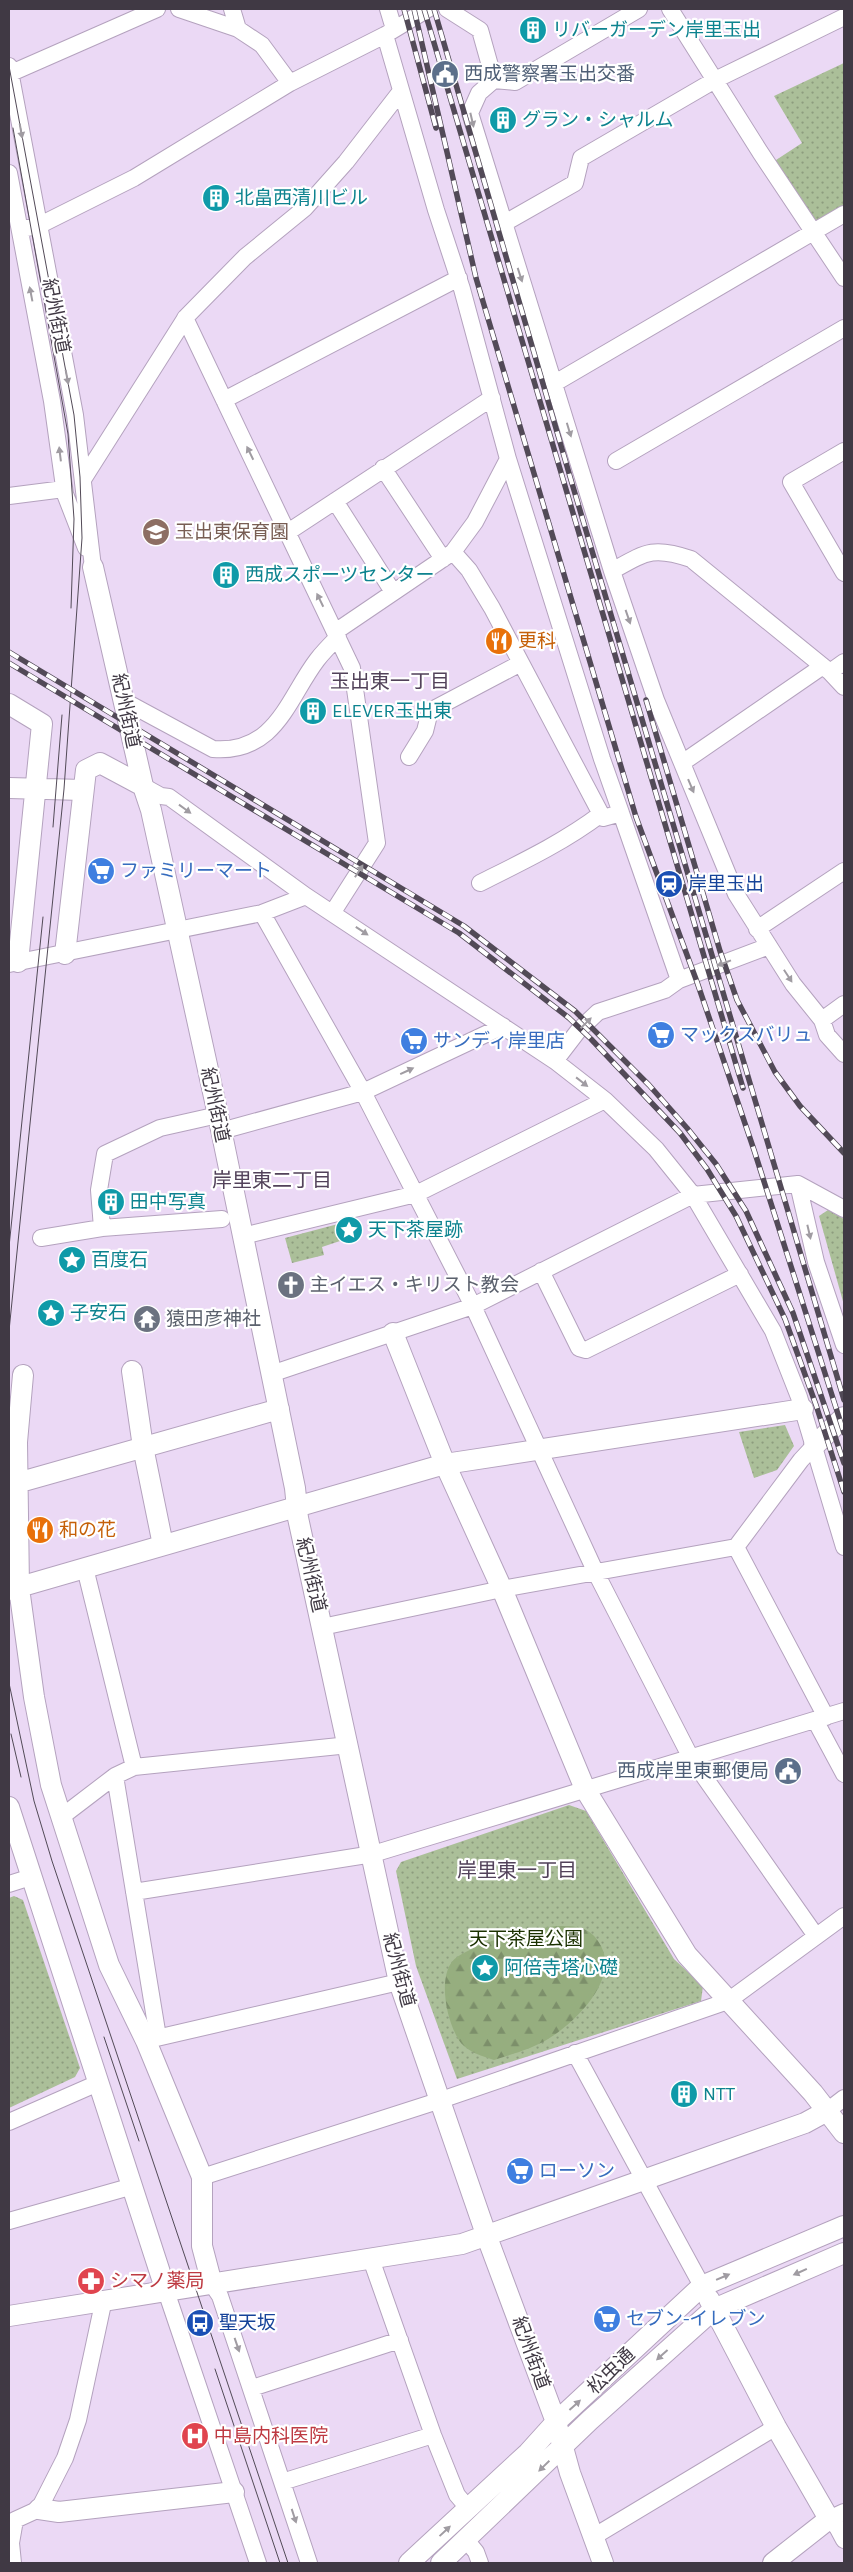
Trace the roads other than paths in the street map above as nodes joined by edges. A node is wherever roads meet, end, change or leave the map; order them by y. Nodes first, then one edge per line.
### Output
1 (157, 9) edge
2 (179, 9) edge
3 (232, 9) edge
4 (388, 9) edge
5 (428, 9) edge
6 (447, 9) edge
7 (640, 9) edge
8 (670, 9) edge
9 (844, 17) edge
10 (238, 29) junction
11 (390, 32) junction
12 (9, 71) edge
13 (494, 80) junction
14 (715, 80) junction
15 (290, 83) junction
16 (401, 91) junction
17 (9, 177) edge
18 (844, 214) edge
19 (503, 224) junction
20 (39, 226) junction
21 (20, 229) junction
22 (814, 233) junction
23 (459, 278) junction
24 (844, 278) edge
25 (185, 318) junction
26 (844, 328) edge
27 (555, 383) junction
28 (492, 398) junction
29 (224, 400) junction
30 (844, 451) edge
31 (508, 459) junction
32 (616, 460) dead end
33 (383, 468) junction
34 (84, 478) junction
35 (64, 489) junction
36 (9, 496) edge
37 (335, 502) junction
38 (288, 532) junction
39 (448, 556) junction
40 (94, 567) junction
41 (612, 571) junction
42 (844, 573) edge
43 (393, 592) junction
44 (337, 634) junction
45 (844, 662) edge
46 (521, 663) junction
47 (827, 669) junction
48 (844, 687) edge
49 (124, 701) junction
50 (9, 704) edge
51 (409, 756) dead end
52 (682, 763) junction
53 (142, 786) junction
54 (37, 787) junction
55 (9, 788) edge
56 (83, 790) junction
57 (621, 813) junction
58 (601, 814) junction
59 (844, 871) edge
60 (480, 883) dead end
61 (306, 896) junction
62 (333, 912) junction
63 (262, 913) junction
64 (757, 929) junction
65 (176, 931) junction
66 (769, 946) junction
67 (65, 954) junction
68 (13, 963) edge
69 (679, 980) junction
70 (844, 1004) edge
71 (822, 1020) junction
72 (503, 1026) junction
73 (844, 1054) edge
74 (555, 1061) junction
75 (363, 1092) junction
76 (605, 1100) junction
77 (220, 1123) junction
78 (798, 1184) junction
79 (416, 1194) junction
80 (693, 1195) junction
81 (844, 1209) edge
82 (222, 1219) dead end
83 (102, 1228) junction
84 (243, 1236) junction
85 (41, 1238) dead end
86 (541, 1271) junction
87 (740, 1274) junction
88 (473, 1306) junction
89 (393, 1332) junction
90 (844, 1345) edge
91 (132, 1371) dead end
92 (271, 1374) junction
93 (23, 1375) dead end
94 (279, 1409) junction
95 (803, 1409) junction
96 (844, 1417) edge
97 (814, 1446) junction
98 (143, 1448) junction
99 (538, 1450) junction
100 (445, 1464) junction
101 (17, 1483) junction
102 (298, 1505) junction
103 (163, 1545) junction
104 (736, 1547) junction
105 (844, 1547) edge
106 (85, 1568) junction
107 (596, 1573) junction
108 (14, 1589) edge
109 (502, 1589) junction
110 (322, 1627) junction
111 (844, 1712) edge
112 (820, 1719) junction
113 (349, 1745) junction
114 (691, 1758) junction
115 (134, 1767) junction
116 (844, 1774) edge
117 (115, 1776) junction
118 (585, 1789) junction
119 (9, 1807) edge
120 (60, 1818) junction
121 (373, 1854) junction
122 (31, 1877) junction
123 (9, 1884) edge
124 (134, 1892) junction
125 (844, 1916) edge
126 (816, 1936) junction
127 (399, 1982) junction
128 (728, 2001) junction
129 (152, 2039) junction
130 (575, 2052) junction
131 (98, 2083) junction
132 (844, 2098) edge
133 (441, 2100) junction
134 (9, 2122) edge
135 (837, 2122) edge
136 (202, 2177) junction
137 (645, 2181) junction
138 (132, 2186) junction
139 (9, 2221) edge
140 (844, 2226) edge
141 (487, 2237) junction
142 (844, 2253) edge
143 (371, 2259) junction
144 (212, 2284) junction
145 (702, 2286) junction
146 (166, 2291) junction
147 (104, 2299) junction
148 (714, 2309) junction
149 (9, 2316) edge
150 (400, 2340) junction
151 (252, 2388) junction
152 (556, 2422) junction
153 (776, 2427) junction
154 (433, 2435) junction
155 (562, 2448) junction
156 (282, 2482) junction
157 (234, 2492) junction
158 (39, 2509) junction
159 (469, 2509) junction
160 (836, 2515) edge
161 (12, 2519) edge
162 (594, 2537) junction
163 (466, 2540) junction
164 (844, 2540) edge
165 (13, 2563) edge
166 (258, 2563) edge
167 (309, 2563) edge
168 (409, 2563) edge
169 (442, 2563) edge
170 (480, 2563) edge
171 (603, 2563) edge
172 (773, 2563) edge

1 - 12 street
2 - 10 street
3 - 10 street
4 - 11 street
5 - 11 street
6 - 13 street
7 - 13 street
8 - 14 street
9 - 14 street
10 - 15 street
11 - 15 street
11 - 16 street
12 -> 20 street, 紀州街道
13 -> 19 street
14 - 19 street
14 - 22 street
15 - 20 street
16 - 23 street
16 - 25 street
17 - 21 street, 紀州街道
18 - 22 street
19 -> 27 street
20 - 21 street
20 -> 34 street, 紀州街道
35 -> 21 street, 紀州街道
22 - 24 street
22 - 27 street
23 - 28 street
23 - 29 street
25 - 29 street
25 - 34 street
26 - 32 street
27 -> 41 street
28 - 31 street
28 - 33 street
38 -> 29 street
30 - 42 street
31 - 39 street
31 - 57 street
33 - 37 street
33 - 39 street
34 - 40 street, 紀州街道
35 - 36 street
35 - 40 street, 紀州街道
37 - 38 street
37 - 43 street
44 -> 38 street
39 - 43 street
39 - 46 street
40 - 49 street, 紀州街道
41 - 47 street
41 -> 52 street
43 - 44 street
44 - 49 street
62 -> 44 street
45 - 47 street
46 - 51 street
46 - 58 street
47 - 48 street
47 - 52 street
49 - 53 street, 紀州街道
50 - 54 street
52 -> 64 street
53 - 56 street
53 -> 61 street
53 - 65 street, 紀州街道
54 - 55 street
54 - 56 street
54 - 68 street
56 - 67 street
57 - 58 street
57 - 69 street
58 - 60 street
59 - 64 street
61 - 62 street
61 - 63 street
62 -> 72 street
63 - 65 street
63 - 75 street
64 - 66 street
65 - 67 street
65 - 77 street, 紀州街道
66 -> 69 street
66 -> 71 street
67 - 68 street
74 -> 69 street
70 - 71 street
71 - 73 street
72 - 74 street
75 -> 72 street
74 -> 76 street
75 - 77 street
75 - 79 street
76 - 79 street
76 - 80 street
77 - 83 street
77 - 84 street, 紀州街道
78 - 80 street
78 - 81 street
78 -> 90 street
79 - 84 street
79 - 88 street
80 - 86 street
80 - 87 street
82 - 83 street
83 - 85 street
84 - 92 street, 紀州街道
86 - 87 street
86 - 88 street
87 - 95 street
88 - 89 street
88 - 99 street
89 - 92 street
89 - 100 street
91 - 98 street
92 - 94 street, 紀州街道
93 - 101 street
94 - 98 street
94 - 102 street, 紀州街道
95 - 97 street
95 - 99 street
96 - 97 street
97 - 104 street
97 - 105 street
98 - 101 street
98 - 103 street
99 - 100 street
99 - 107 street
100 - 102 street
100 - 109 street
101 - 108 street
102 - 103 street
102 - 110 street, 紀州街道
103 - 106 street
104 - 107 street
104 - 112 street
106 - 108 street
106 - 115 street
107 - 109 street
107 - 114 street
108 - 120 street
109 - 110 street
109 - 118 street
110 - 113 street, 紀州街道
111 - 112 street
112 - 114 street
112 - 116 street
113 - 115 street
113 - 121 street, 紀州街道
114 - 118 street
114 - 126 street
115 - 117 street
117 - 120 street
117 - 124 street
118 - 121 street
118 - 128 street
119 - 122 street
120 - 129 street
121 - 124 street
121 - 127 street, 紀州街道
122 - 123 street
122 - 131 street
124 - 129 street
125 - 126 street
126 - 128 street
127 - 129 street
127 - 133 street, 紀州街道
128 - 130 street
128 - 135 street
129 - 136 street
130 - 133 street
130 - 137 street
131 - 134 street
131 - 138 street
132 - 135 street
133 - 136 street
133 - 141 street, 紀州街道
135 - 137 street
136 - 144 street
137 - 141 street
137 - 145 street
138 - 139 street
138 - 146 street
145 -> 140 street, 松虫通
141 - 143 street
141 - 152 street, 紀州街道
142 -> 148 street, 松虫通
143 - 144 street
143 - 150 street
144 - 146 street
144 -> 151 street
145 - 148 street
152 -> 145 street, 松虫通
146 - 147 street
146 - 157 street
147 - 149 street
147 - 158 street
148 - 153 street
148 -> 155 street, 松虫通
150 - 151 street
150 - 154 street
151 - 156 street
152 - 155 street, 紀州街道
152 - 159 street, 松虫通
153 - 160 street
153 - 162 street
154 - 156 street
154 - 159 street
155 - 162 street, 紀州街道
155 -> 163 street, 松虫通
156 -> 167 street
157 - 158 street
157 - 166 street
158 - 161 street
168 -> 159 street, 松虫通
160 - 164 street
160 - 172 street
161 - 165 street
162 - 171 street, 紀州街道
163 - 169 street, 松虫通
163 - 170 street

